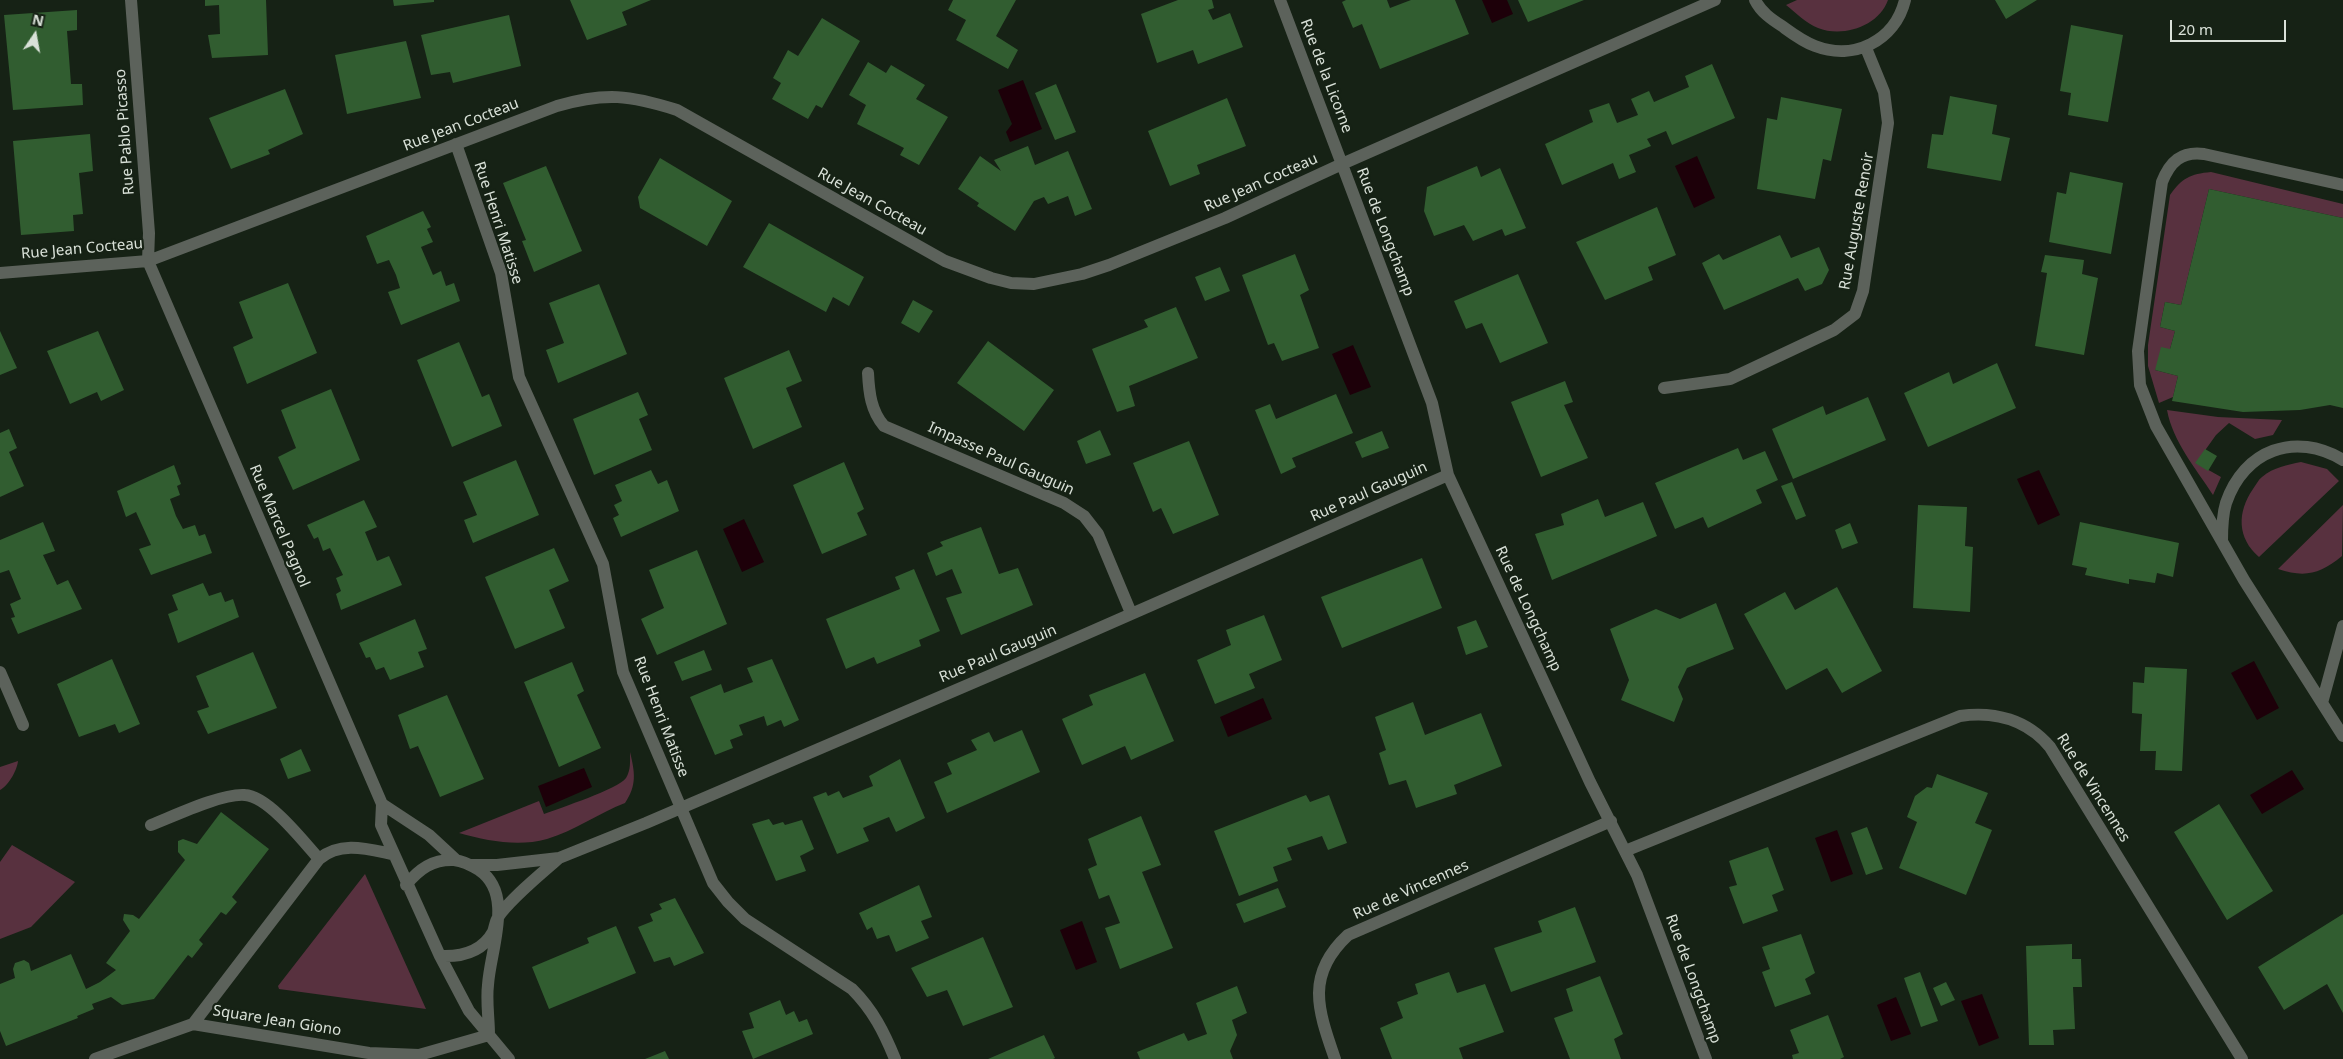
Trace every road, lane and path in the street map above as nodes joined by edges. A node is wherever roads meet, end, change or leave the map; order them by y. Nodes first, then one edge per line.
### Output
1 (131, 0) edge
2 (1280, 0) edge
3 (1715, 0) edge
4 (1755, 0) edge
5 (1905, 0) edge
6 (1866, 48) junction
7 (456, 144) junction
8 (1342, 164) junction
9 (2343, 185) edge
10 (148, 261) junction
11 (0, 273) edge
12 (868, 373) dead end
13 (1664, 388) dead end
14 (2343, 460) edge
15 (1448, 475) junction
16 (2222, 541) junction
17 (1131, 614) junction
18 (2343, 626) edge
19 (0, 672) edge
20 (2322, 703) junction
21 (23, 725) dead end
22 (2343, 736) edge
23 (382, 804) junction
24 (680, 809) junction
25 (1611, 821) junction
26 (151, 825) dead end
27 (1625, 851) junction
28 (392, 854) junction
29 (559, 858) junction
30 (319, 859) junction
31 (456, 860) junction
32 (471, 865) junction
33 (406, 886) junction
34 (498, 918) junction
35 (440, 956) junction
36 (192, 1024) junction
37 (489, 1034) junction
38 (436, 1055) edge
39 (95, 1059) edge
40 (509, 1059) edge
41 (894, 1059) edge
42 (1335, 1059) edge
43 (1706, 1059) edge
44 (2242, 1059) edge

1 - 10 street, Rue Pablo Picasso
2 - 8 street, Rue de la Licorne
3 - 8 street, Rue Jean Cocteau
4 - 6 street
5 - 6 street
6 - 13 street, Rue Auguste Renoir
7 - 8 street, Rue Jean Cocteau
7 - 10 street, Rue Jean Cocteau
7 - 24 street, Rue Henri Matisse
8 - 15 street, Rue de Longchamp
9 - 16 street
10 - 11 street, Rue Jean Cocteau
10 - 23 street, Rue Marcel Pagnol
12 - 17 street, Impasse Paul Gauguin
14 - 16 street
15 - 17 street, Rue Paul Gauguin
15 - 25 street, Rue de Longchamp
16 - 20 street
17 - 24 street, Rue Paul Gauguin
18 - 20 street
19 - 21 street
20 - 22 street
23 - 28 street, Rue Marcel Pagnol
23 - 31 street
24 - 29 street, Rue Paul Gauguin
24 - 41 street, Rue Henri Matisse
25 - 27 street, Rue de Longchamp
25 - 42 street, Rue de Vincennes
26 - 30 street
27 - 43 street, Rue de Longchamp
27 - 44 street, Rue de Vincennes
28 - 30 street, Square Jean Giono
28 - 33 street, Rue Marcel Pagnol
29 - 32 street, Rue Paul Gauguin
29 - 34 street, Rue Paul Gauguin
30 - 36 street, Square Jean Giono
31 - 32 street
31 - 33 street
32 - 34 street
33 - 35 street, Rue Marcel Pagnol
34 - 35 street
34 - 37 street
35 - 37 street, Rue Marcel Pagnol
36 - 38 street, Square Jean Giono
36 - 39 street
37 - 38 street, Square Jean Giono
37 - 40 street, Rue Marcel Pagnol

